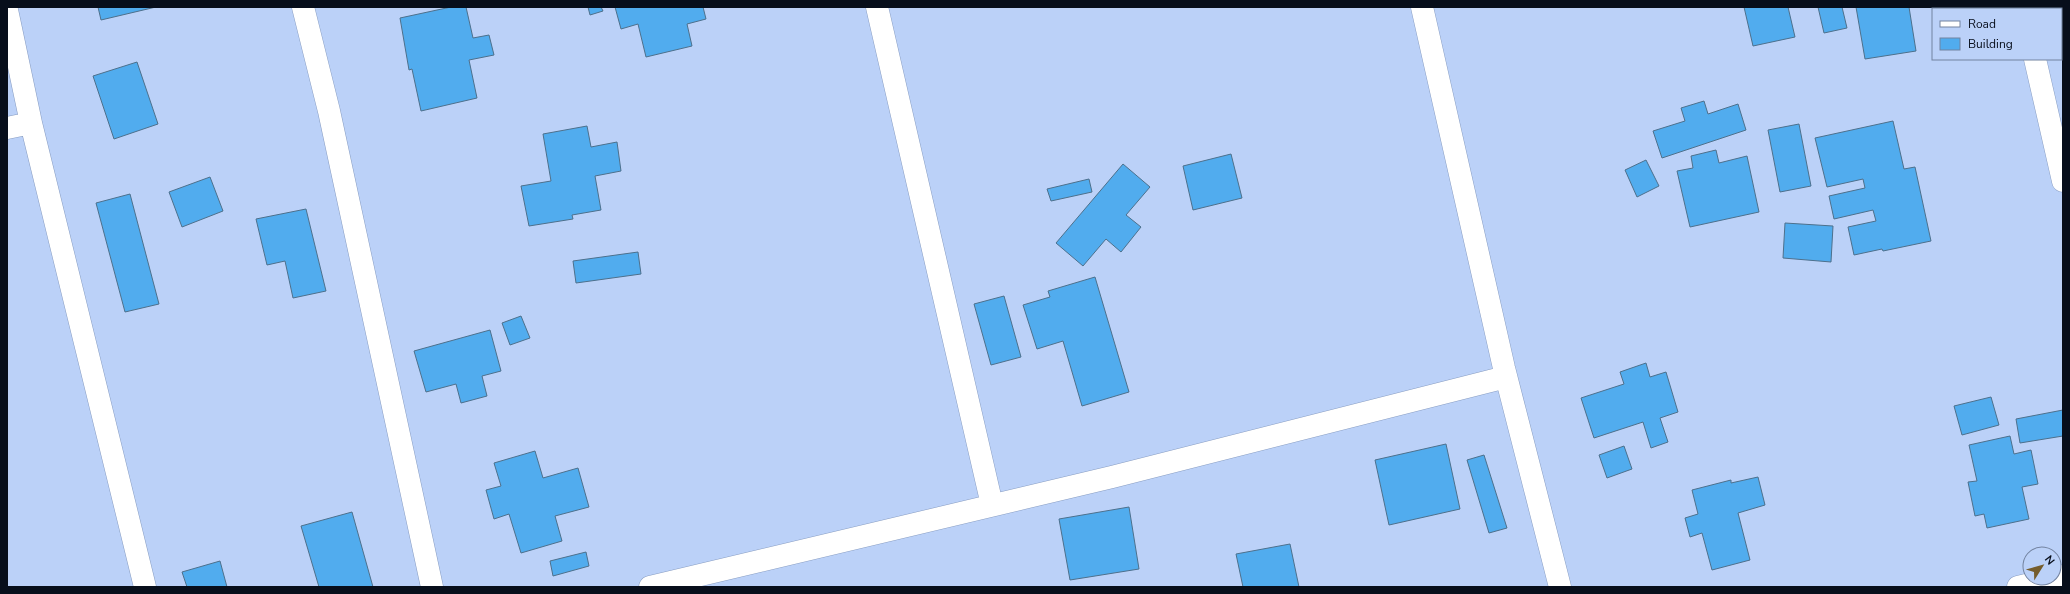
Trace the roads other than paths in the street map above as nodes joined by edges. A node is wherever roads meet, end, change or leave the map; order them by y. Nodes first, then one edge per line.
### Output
1 (303, 7) edge
2 (877, 7) edge
3 (1422, 7) edge
4 (7, 10) edge
5 (2035, 60) edge
6 (31, 123) junction
7 (7, 128) edge
8 (2063, 181) edge
9 (1506, 377) junction
10 (992, 505) junction
11 (2063, 576) edge
12 (145, 587) edge
13 (432, 587) edge
14 (650, 587) edge
15 (1560, 587) edge
16 (2018, 587) edge

1 - 13 street
2 - 10 street
3 - 9 street
4 - 6 street
5 - 8 street
6 - 7 street
6 - 12 street
9 - 10 street
9 - 15 street
10 - 14 street
11 - 16 street

